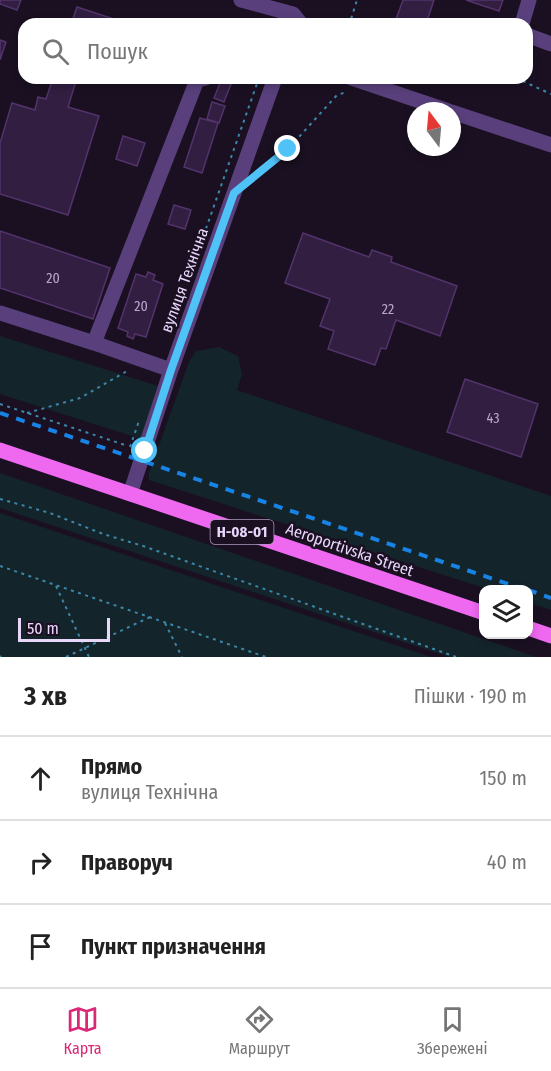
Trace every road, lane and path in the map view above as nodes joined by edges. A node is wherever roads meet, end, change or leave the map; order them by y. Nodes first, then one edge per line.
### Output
1 (241, 0) edge
2 (357, 0) edge
3 (529, 0) edge
4 (296, 16) edge
5 (351, 18) edge
6 (524, 18) edge
7 (533, 37) edge
8 (551, 44) edge
9 (195, 84) edge
10 (273, 84) edge
11 (529, 84) edge
12 (349, 85) edge
13 (551, 94) edge
14 (416, 102) edge
15 (461, 114) edge
16 (550, 143) edge
17 (252, 179) dead end
18 (0, 313) edge
19 (94, 343) junction
20 (143, 360) junction
21 (171, 370) junction
22 (0, 404) edge
23 (27, 413) junction
24 (0, 450) edge
25 (145, 451) junction
26 (130, 494) junction
27 (0, 499) edge
28 (0, 566) edge
29 (55, 585) junction
30 (479, 612) edge
31 (150, 617) junction
32 (165, 623) junction
33 (533, 630) edge
34 (551, 636) edge
35 (85, 648) junction
36 (66, 657) edge
37 (89, 657) edge
38 (182, 657) edge
39 (266, 657) edge
40 (456, 657) edge

1 - 4 street
2 - 5 path
3 - 6 street
7 - 8 street
9 - 19 street
10 - 21 street, вулиця Технічна
11 - 13 path
12 - 14 street
12 - 17 path
15 - 16 street
18 - 19 street
19 - 20 street
20 - 21 street
20 - 23 path
21 - 25 street, вулиця Технічна
22 - 23 path
23 - 25 path
24 - 26 main road, Aeroportivska Street / Н-08-01
25 - 26 street, вулиця Технічна
26 - 30 main road, Aeroportivska Street / Н-08-01
27 - 40 path
28 - 29 path
29 - 31 path
29 - 35 path
31 - 32 path
31 - 35 path
32 - 38 path
32 - 39 path
33 - 34 main road
35 - 36 path
35 - 37 path

